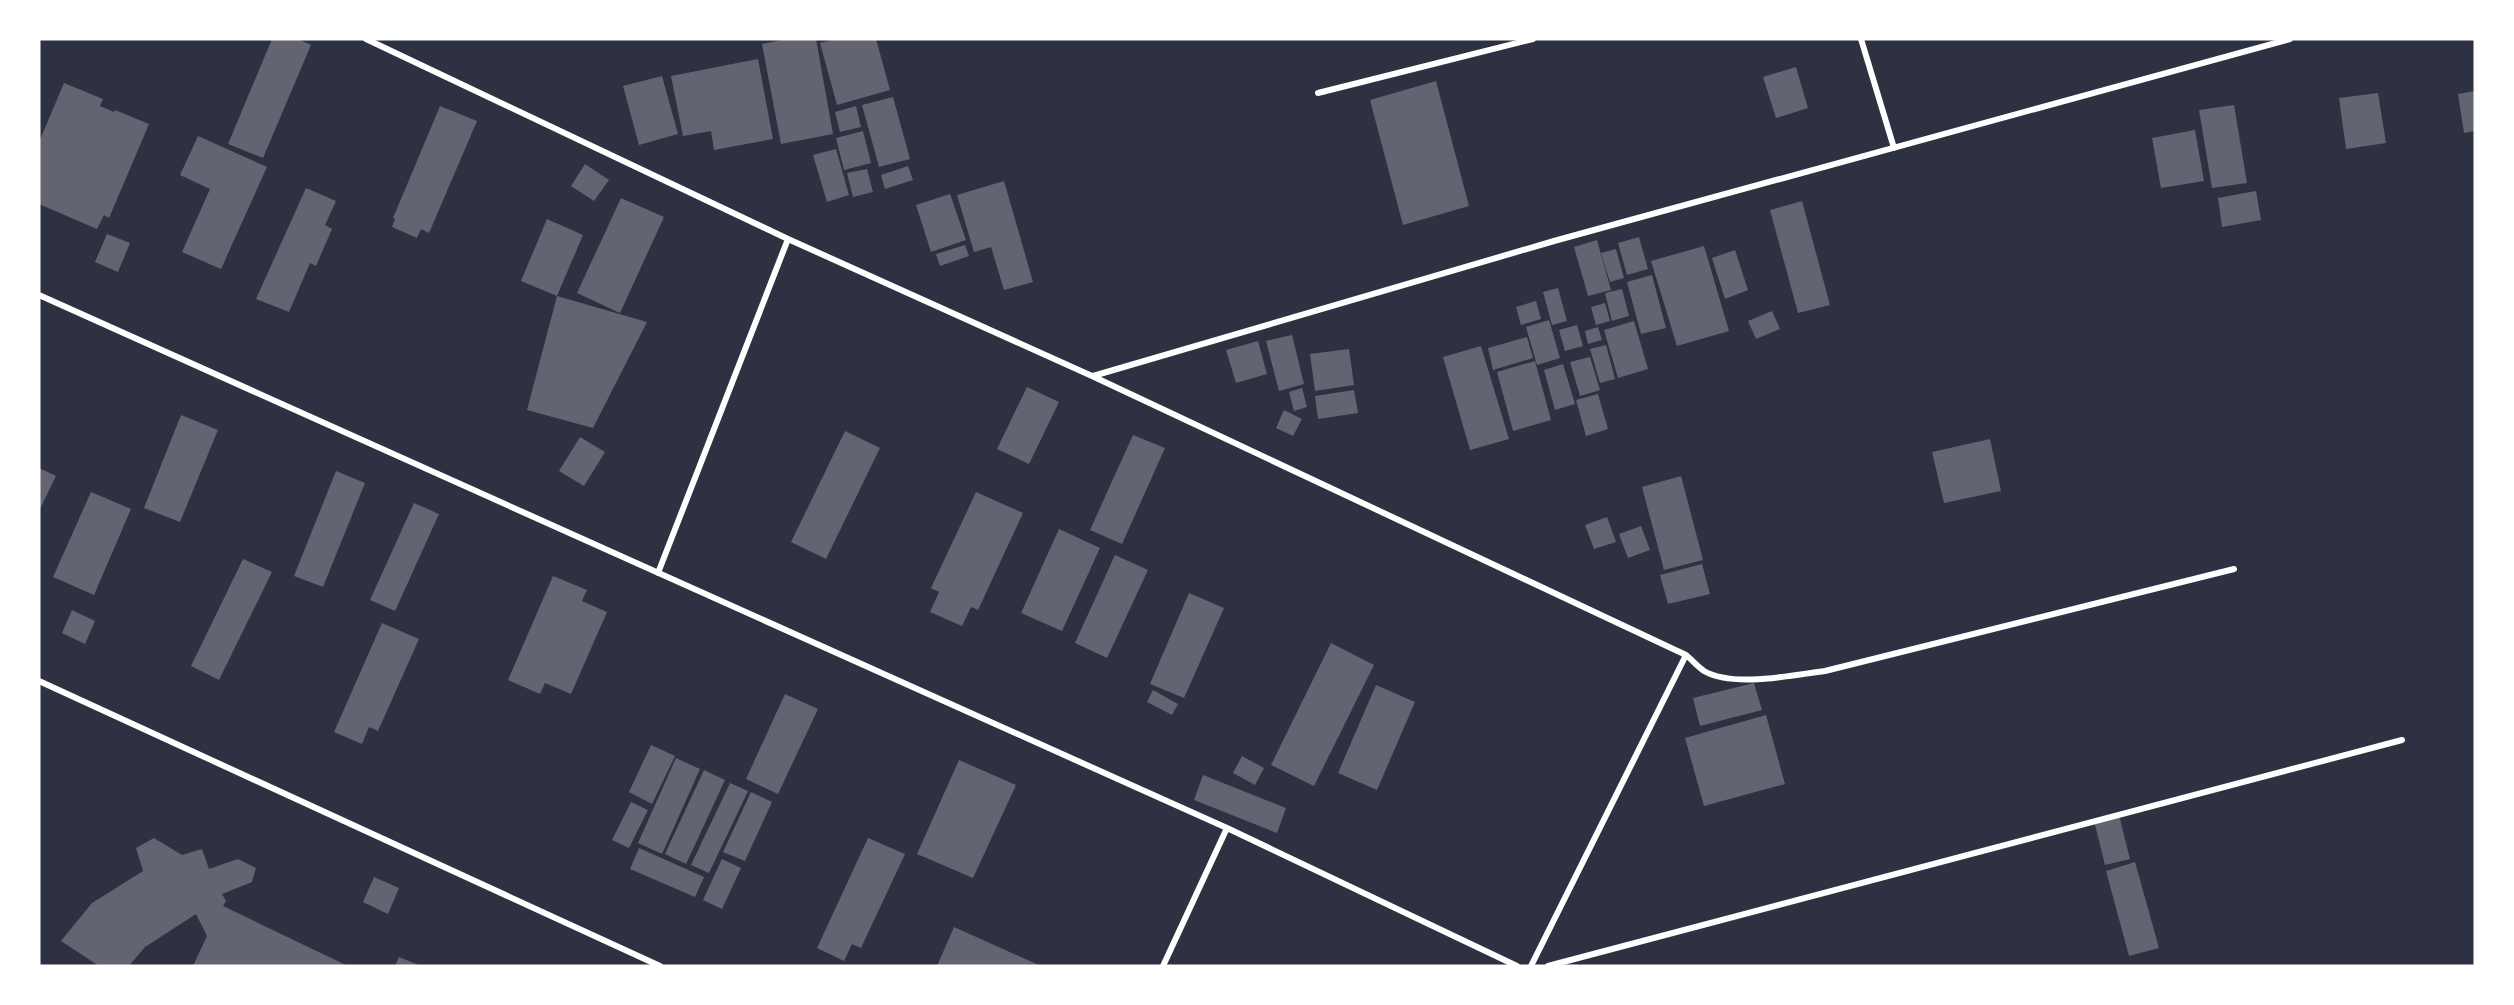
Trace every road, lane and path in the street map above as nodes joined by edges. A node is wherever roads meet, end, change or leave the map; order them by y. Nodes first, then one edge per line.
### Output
1 (366, 39) edge
2 (1533, 39) edge
3 (1862, 39) edge
4 (2290, 39) edge
5 (1318, 93) dead end
6 (1893, 148) junction
7 (788, 239) junction
8 (39, 295) edge
9 (1092, 376) junction
10 (2234, 569) dead end
11 (658, 573) junction
12 (1686, 655) junction
13 (39, 681) edge
14 (2402, 740) dead end
15 (1227, 828) junction
16 (660, 966) edge
17 (1163, 966) edge
18 (1517, 966) edge
19 (1531, 966) edge
20 (1548, 966) edge

1 - 7 street
2 - 5 street
3 - 6 street
4 - 6 street
6 - 9 street
7 - 9 street
7 - 11 street
8 - 11 street
9 - 12 street
10 - 12 street
11 - 15 street
12 - 19 street
13 - 16 street
14 - 20 street
15 - 17 street
15 - 18 street

